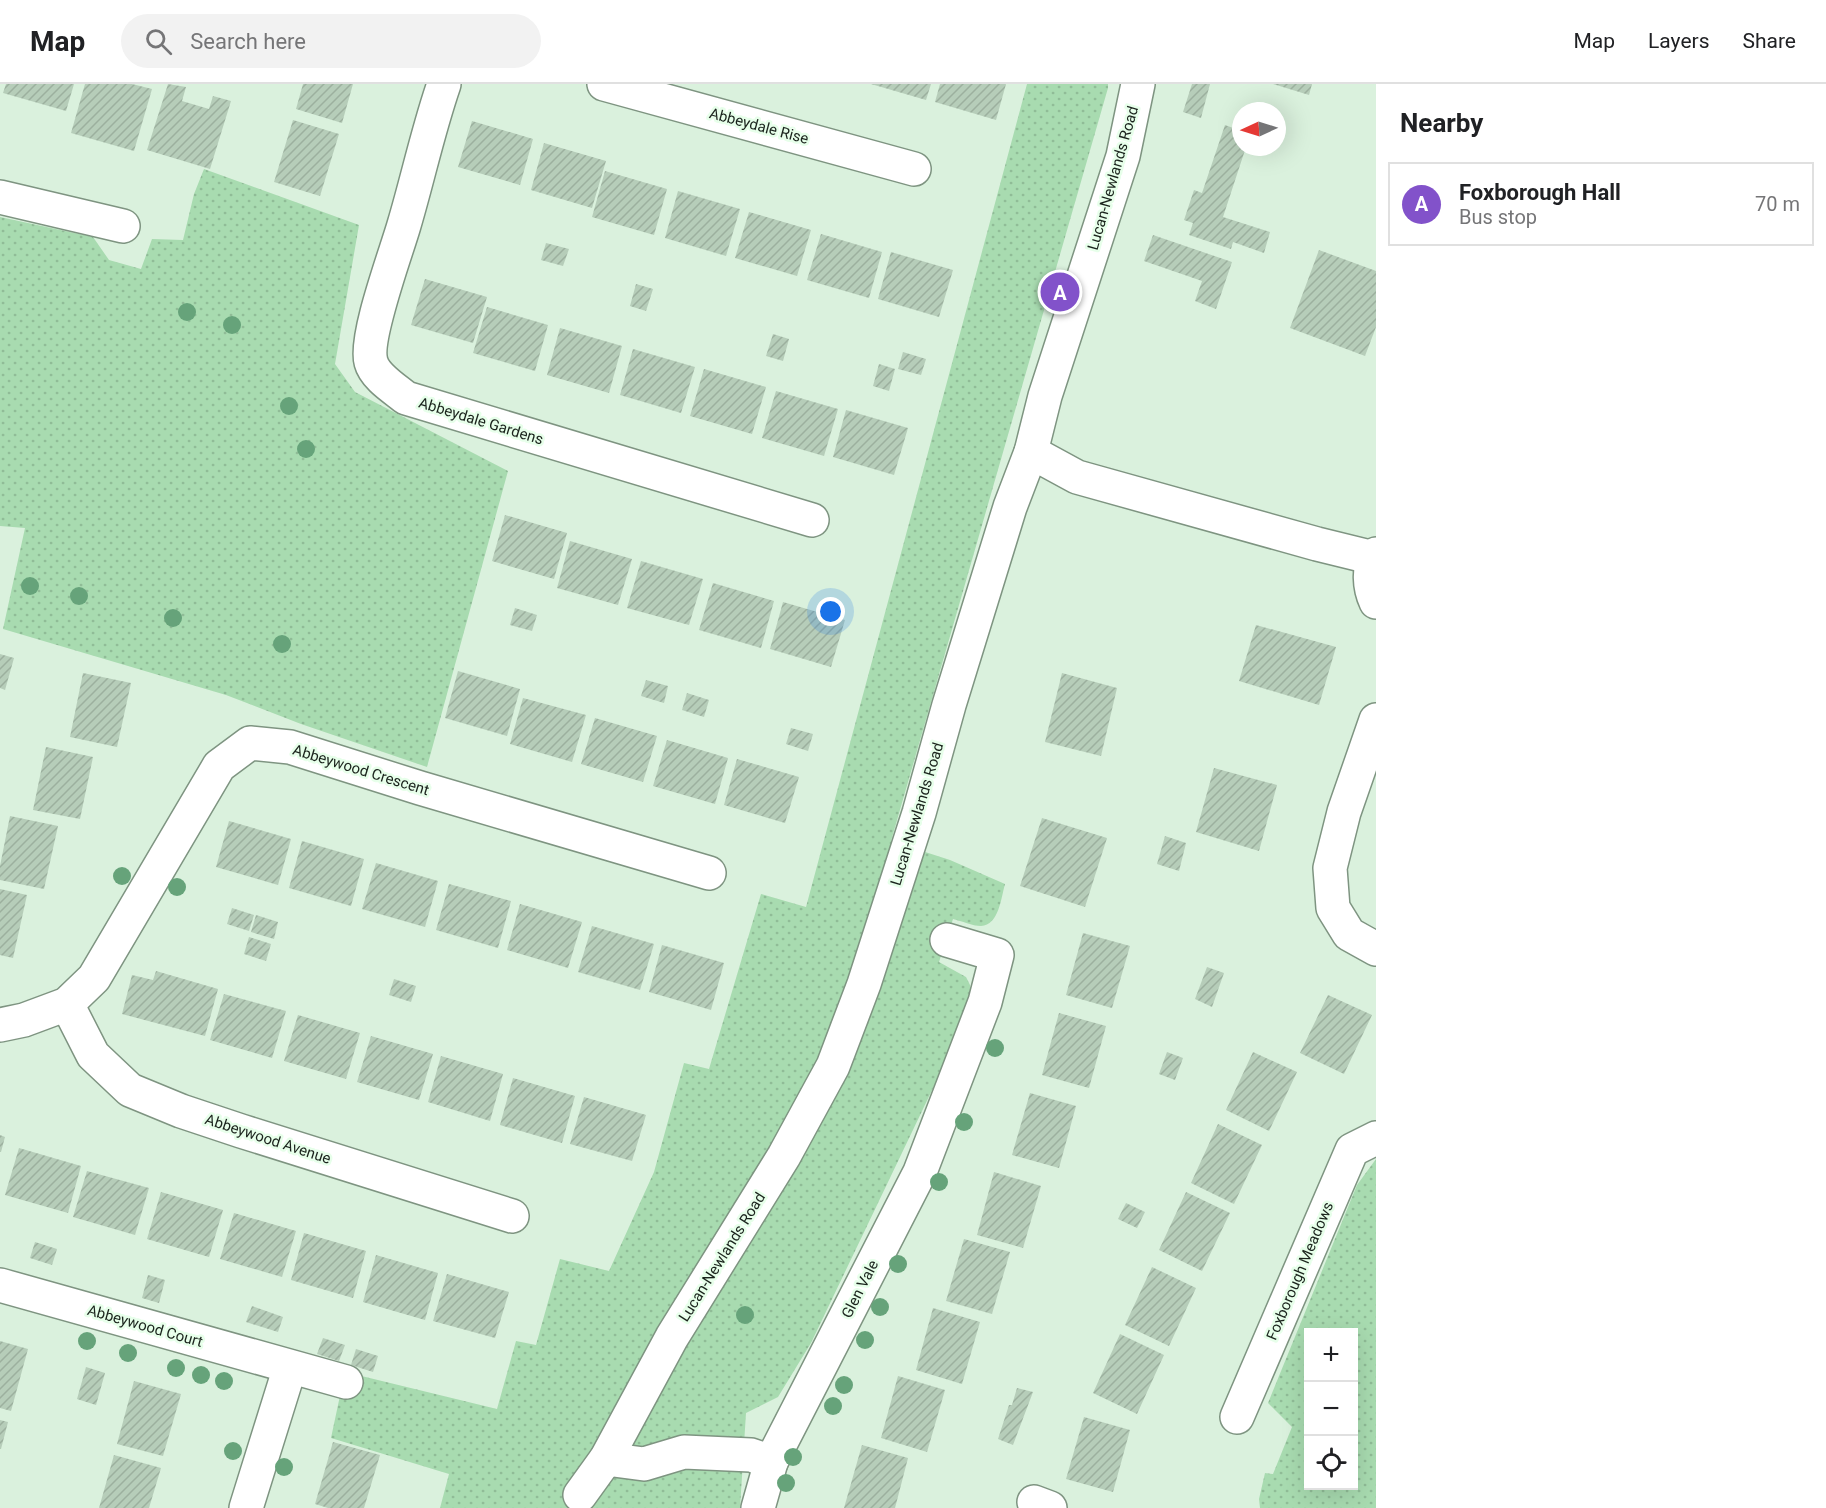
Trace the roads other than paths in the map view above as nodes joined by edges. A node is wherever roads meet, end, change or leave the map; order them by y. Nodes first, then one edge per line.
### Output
1 (444, 84) edge
2 (604, 84) edge
3 (1138, 84) edge
4 (914, 169) dead end
5 (0, 197) edge
6 (123, 226) dead end
7 (1031, 452) junction
8 (812, 520) dead end
9 (1375, 556) edge
10 (1376, 602) edge
11 (1376, 720) edge
12 (709, 873) dead end
13 (948, 940) dead end
14 (1376, 949) edge
15 (67, 1004) junction
16 (0, 1025) edge
17 (1376, 1138) edge
18 (512, 1216) dead end
19 (0, 1285) edge
20 (290, 1367) junction
21 (346, 1382) dead end
22 (1237, 1417) dead end
23 (606, 1460) junction
24 (771, 1462) junction
25 (580, 1495) dead end
26 (246, 1508) edge
27 (758, 1508) edge

1 - 8 street, Abbeydale Gardens
2 - 4 street, Abbeydale Rise
3 - 7 street, Lucan-Newlands Road
5 - 6 street
7 - 9 street
7 - 23 street, Lucan-Newlands Road
9 - 10 street
11 - 14 street
12 - 15 street, Abbeywood Crescent
13 - 24 street, Glen Vale
15 - 16 street, Abbeywood Crescent
15 - 18 street, Abbeywood Avenue
17 - 22 street, Foxborough Meadows
19 - 20 street, Abbeywood Court
20 - 21 street, Abbeywood Court
20 - 26 street
23 - 24 street
23 - 25 street, Lucan-Newlands Road
24 - 27 street, Glen Vale

